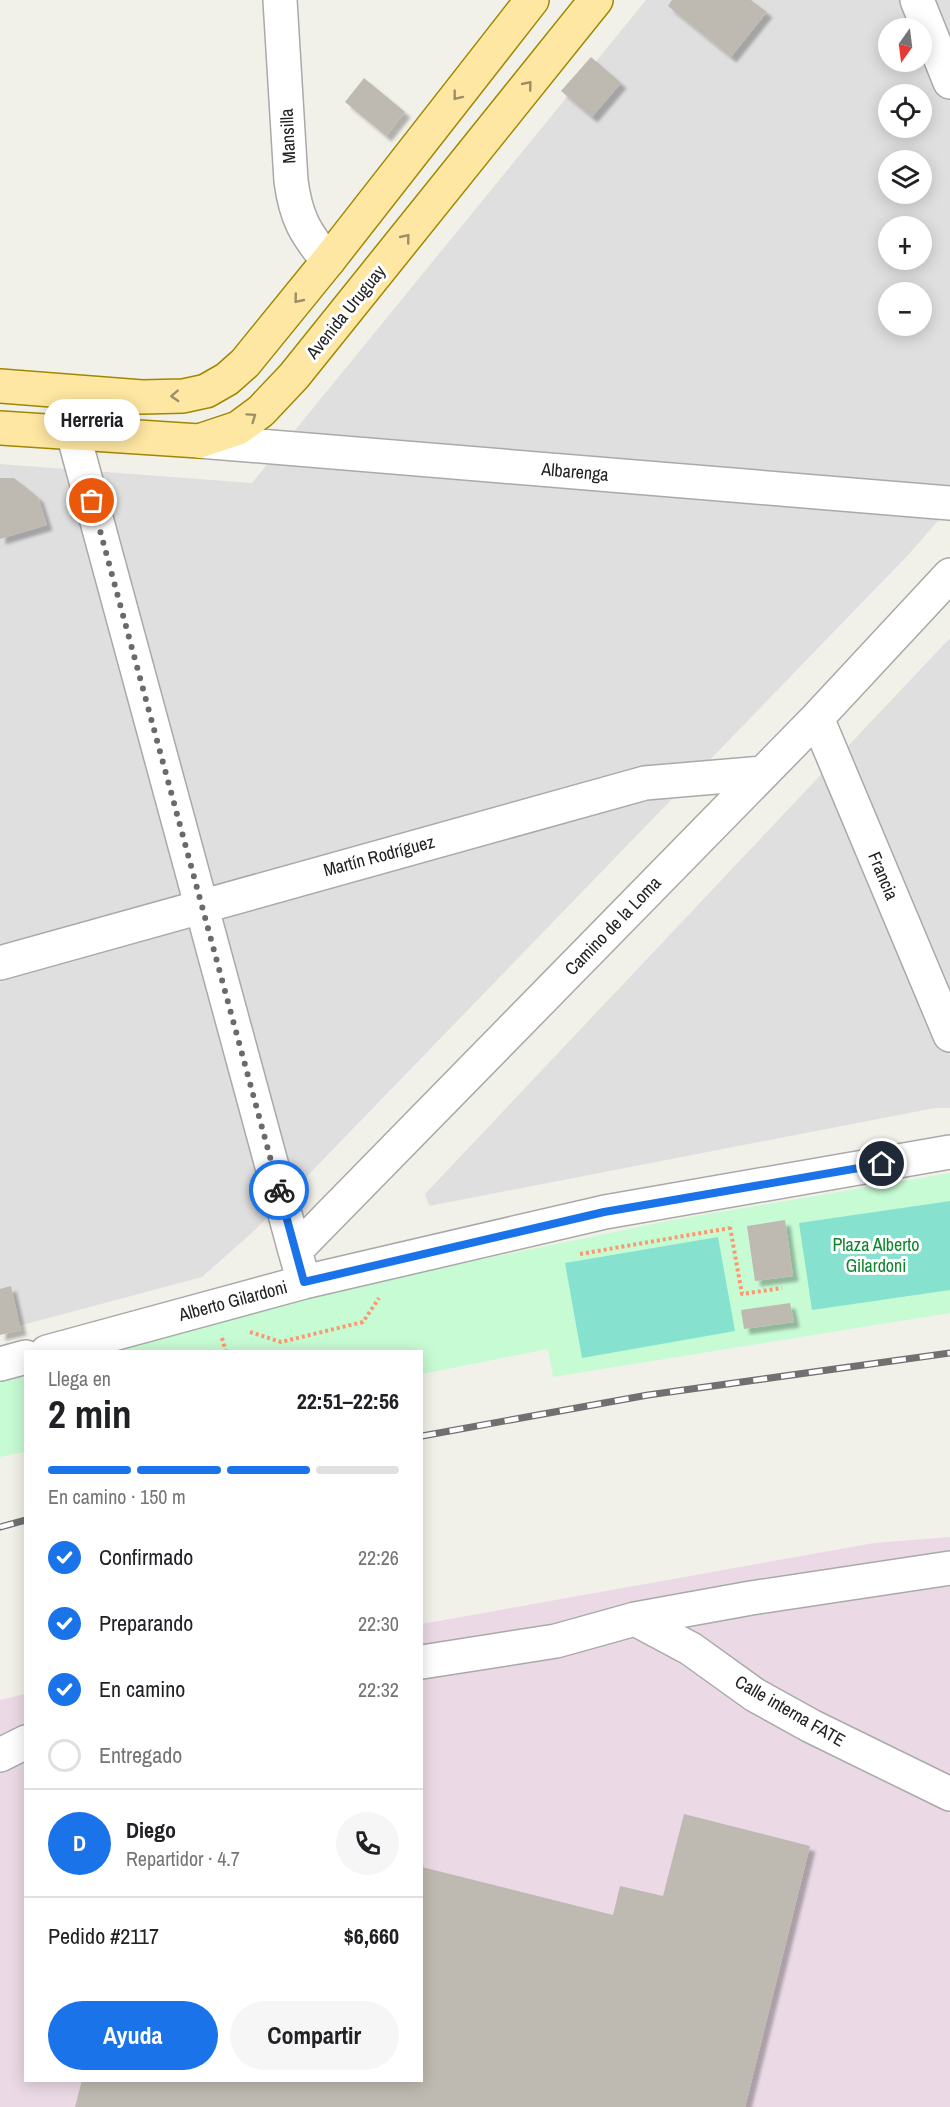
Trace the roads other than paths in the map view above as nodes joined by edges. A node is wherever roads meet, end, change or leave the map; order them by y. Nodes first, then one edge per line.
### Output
1 (280, 0) edge
2 (532, 0) edge
3 (596, 0) edge
4 (917, 0) edge
5 (950, 82) edge
6 (328, 261) junction
7 (0, 386) edge
8 (0, 428) edge
9 (73, 433) junction
10 (200, 441) junction
11 (950, 503) edge
12 (950, 575) edge
13 (817, 718) junction
14 (763, 773) junction
15 (201, 906) junction
16 (0, 963) edge
17 (950, 1035) edge
18 (950, 1152) edge
19 (295, 1251) junction
20 (304, 1282) junction
21 (54, 1350) edge
22 (24, 1358) edge
23 (0, 1364) edge
24 (950, 1568) edge
25 (635, 1619) junction
26 (423, 1662) edge
27 (24, 1743) edge
28 (0, 1755) edge
29 (950, 1794) edge

1 - 6 street, Mansilla
2 -> 6 main road
10 -> 3 main road, Avenida Uruguay
4 - 5 street
6 -> 7 main road
8 - 9 main road, Avenida Uruguay
9 - 10 main road, Avenida Uruguay
9 - 15 street
10 - 11 street, Albarenga
12 - 13 street, Camino de la Loma
13 - 14 street, Camino de la Loma
13 - 17 street, Francia
14 - 15 street, Martín Rodríguez
14 - 19 street, Camino de la Loma
15 - 16 street, Martín Rodríguez
15 - 19 street
18 - 20 street, Alberto Gilardoni
19 - 20 street
20 - 21 street, Alberto Gilardoni
22 - 23 street
24 - 25 street
25 - 26 street
25 - 29 street, Calle interna FATE
27 - 28 street

